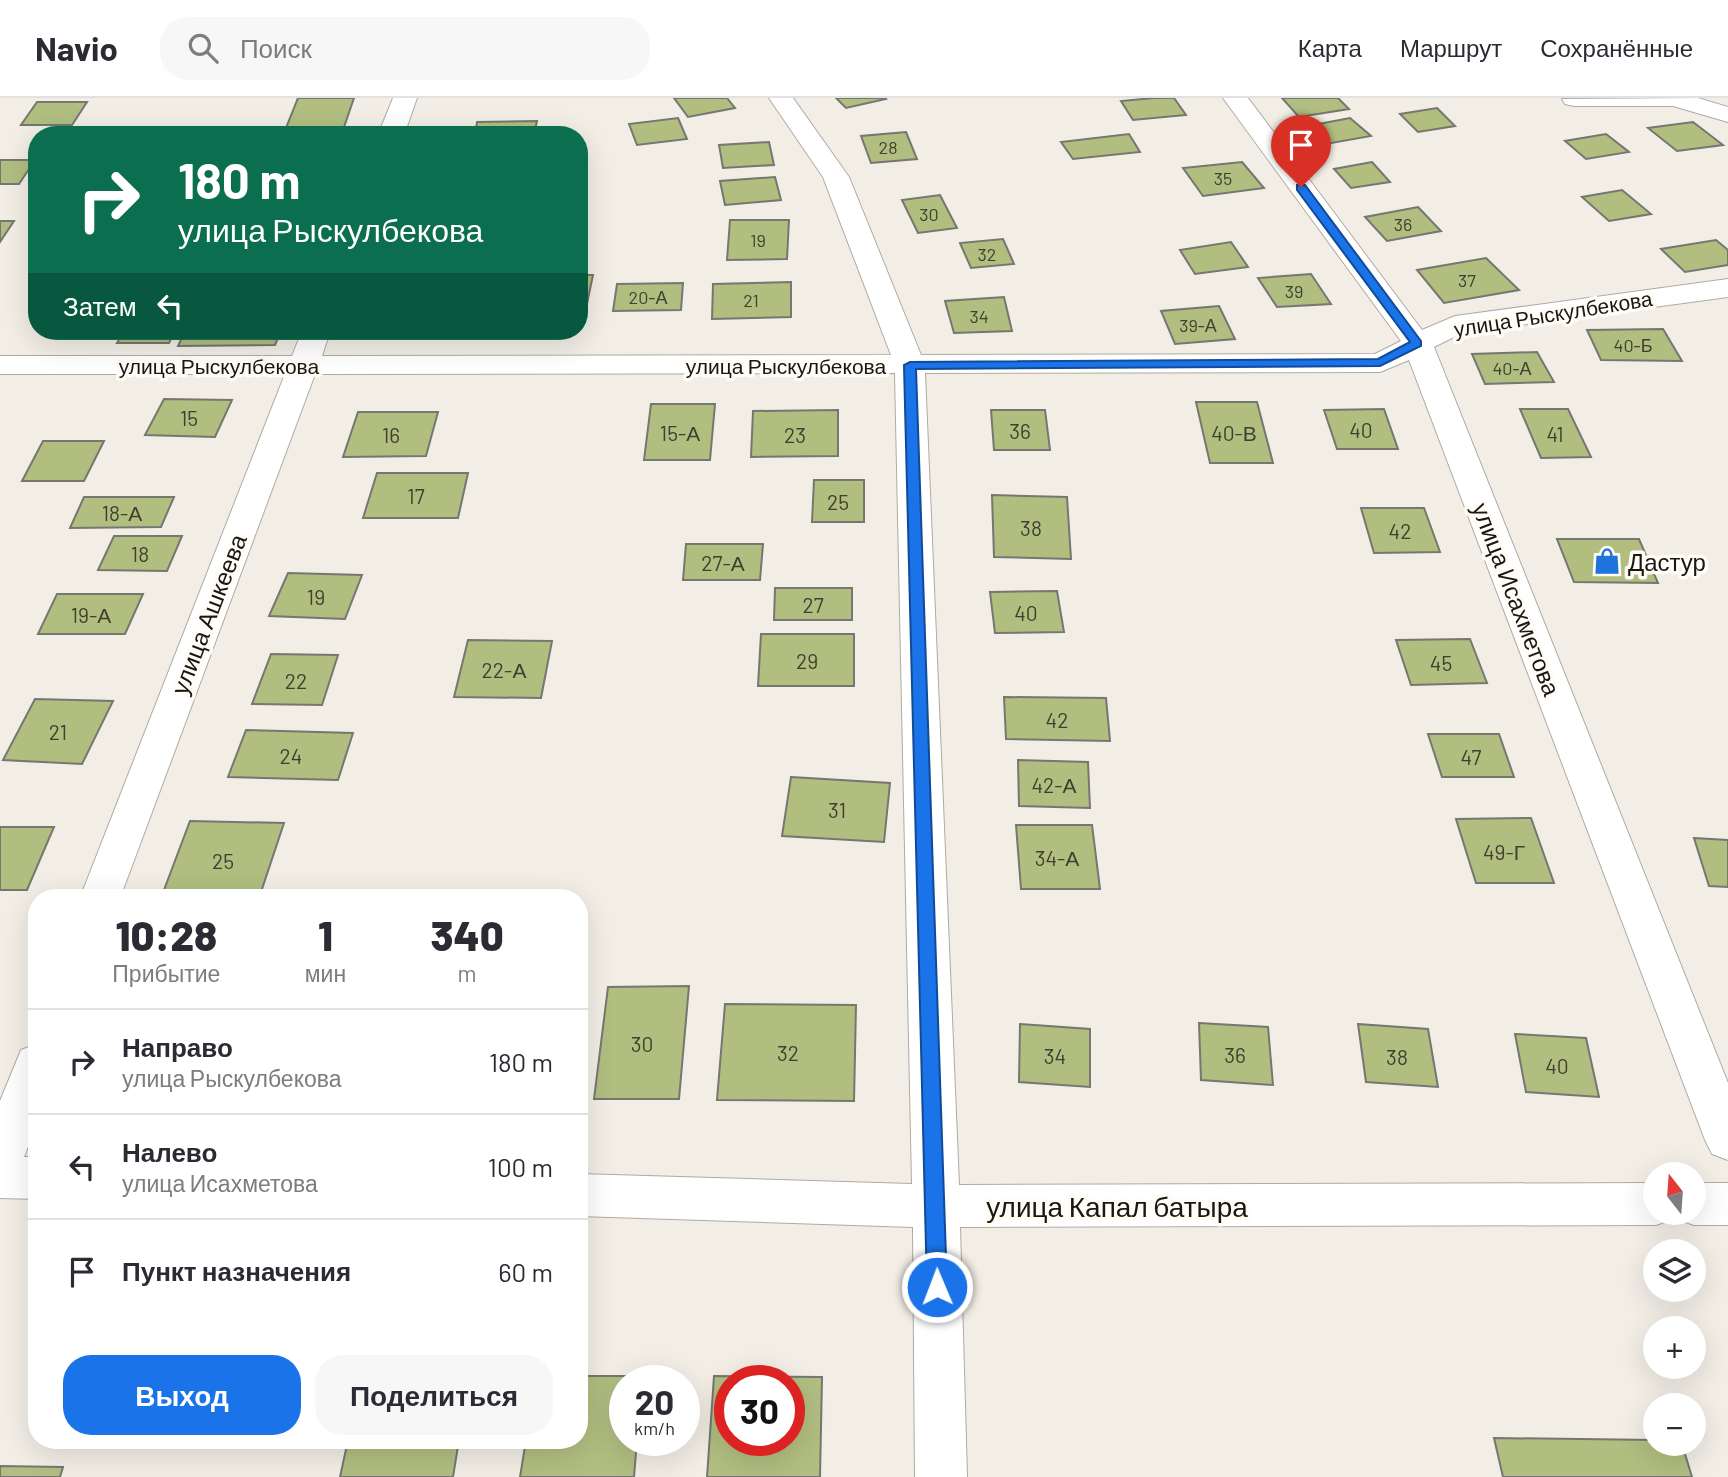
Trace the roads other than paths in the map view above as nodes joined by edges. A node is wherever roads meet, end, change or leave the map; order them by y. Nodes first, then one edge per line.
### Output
1 (405, 98) edge
2 (781, 98) edge
3 (1235, 98) edge
4 (1574, 99) edge
5 (1728, 115) edge
6 (394, 126) edge
7 (1728, 288) edge
8 (313, 340) edge
9 (1417, 343) junction
10 (0, 365) edge
11 (303, 365) junction
12 (910, 365) junction
13 (103, 889) edge
14 (28, 1087) edge
15 (1728, 1140) edge
16 (0, 1160) edge
17 (0, 1177) edge
18 (28, 1178) edge
19 (588, 1195) edge
20 (1643, 1204) edge
21 (1706, 1204) edge
22 (1728, 1204) edge
23 (936, 1206) junction
24 (941, 1477) edge

1 - 6 street
2 - 12 street
3 - 9 street, улица Исахметова
4 - 5 street
7 - 9 street, улица Рыскулбекова
8 - 11 street, улица Ашкеева
9 - 12 street, улица Рыскулбекова
9 - 15 street, улица Исахметова
10 - 11 street, улица Рыскулбекова
11 - 12 street, улица Рыскулбекова
11 - 13 street, улица Ашкеева
12 - 23 street
14 - 16 street
17 - 18 street
19 - 23 street, улица Капал батыра
20 - 23 street, улица Капал батыра
21 - 22 street
23 - 24 street

